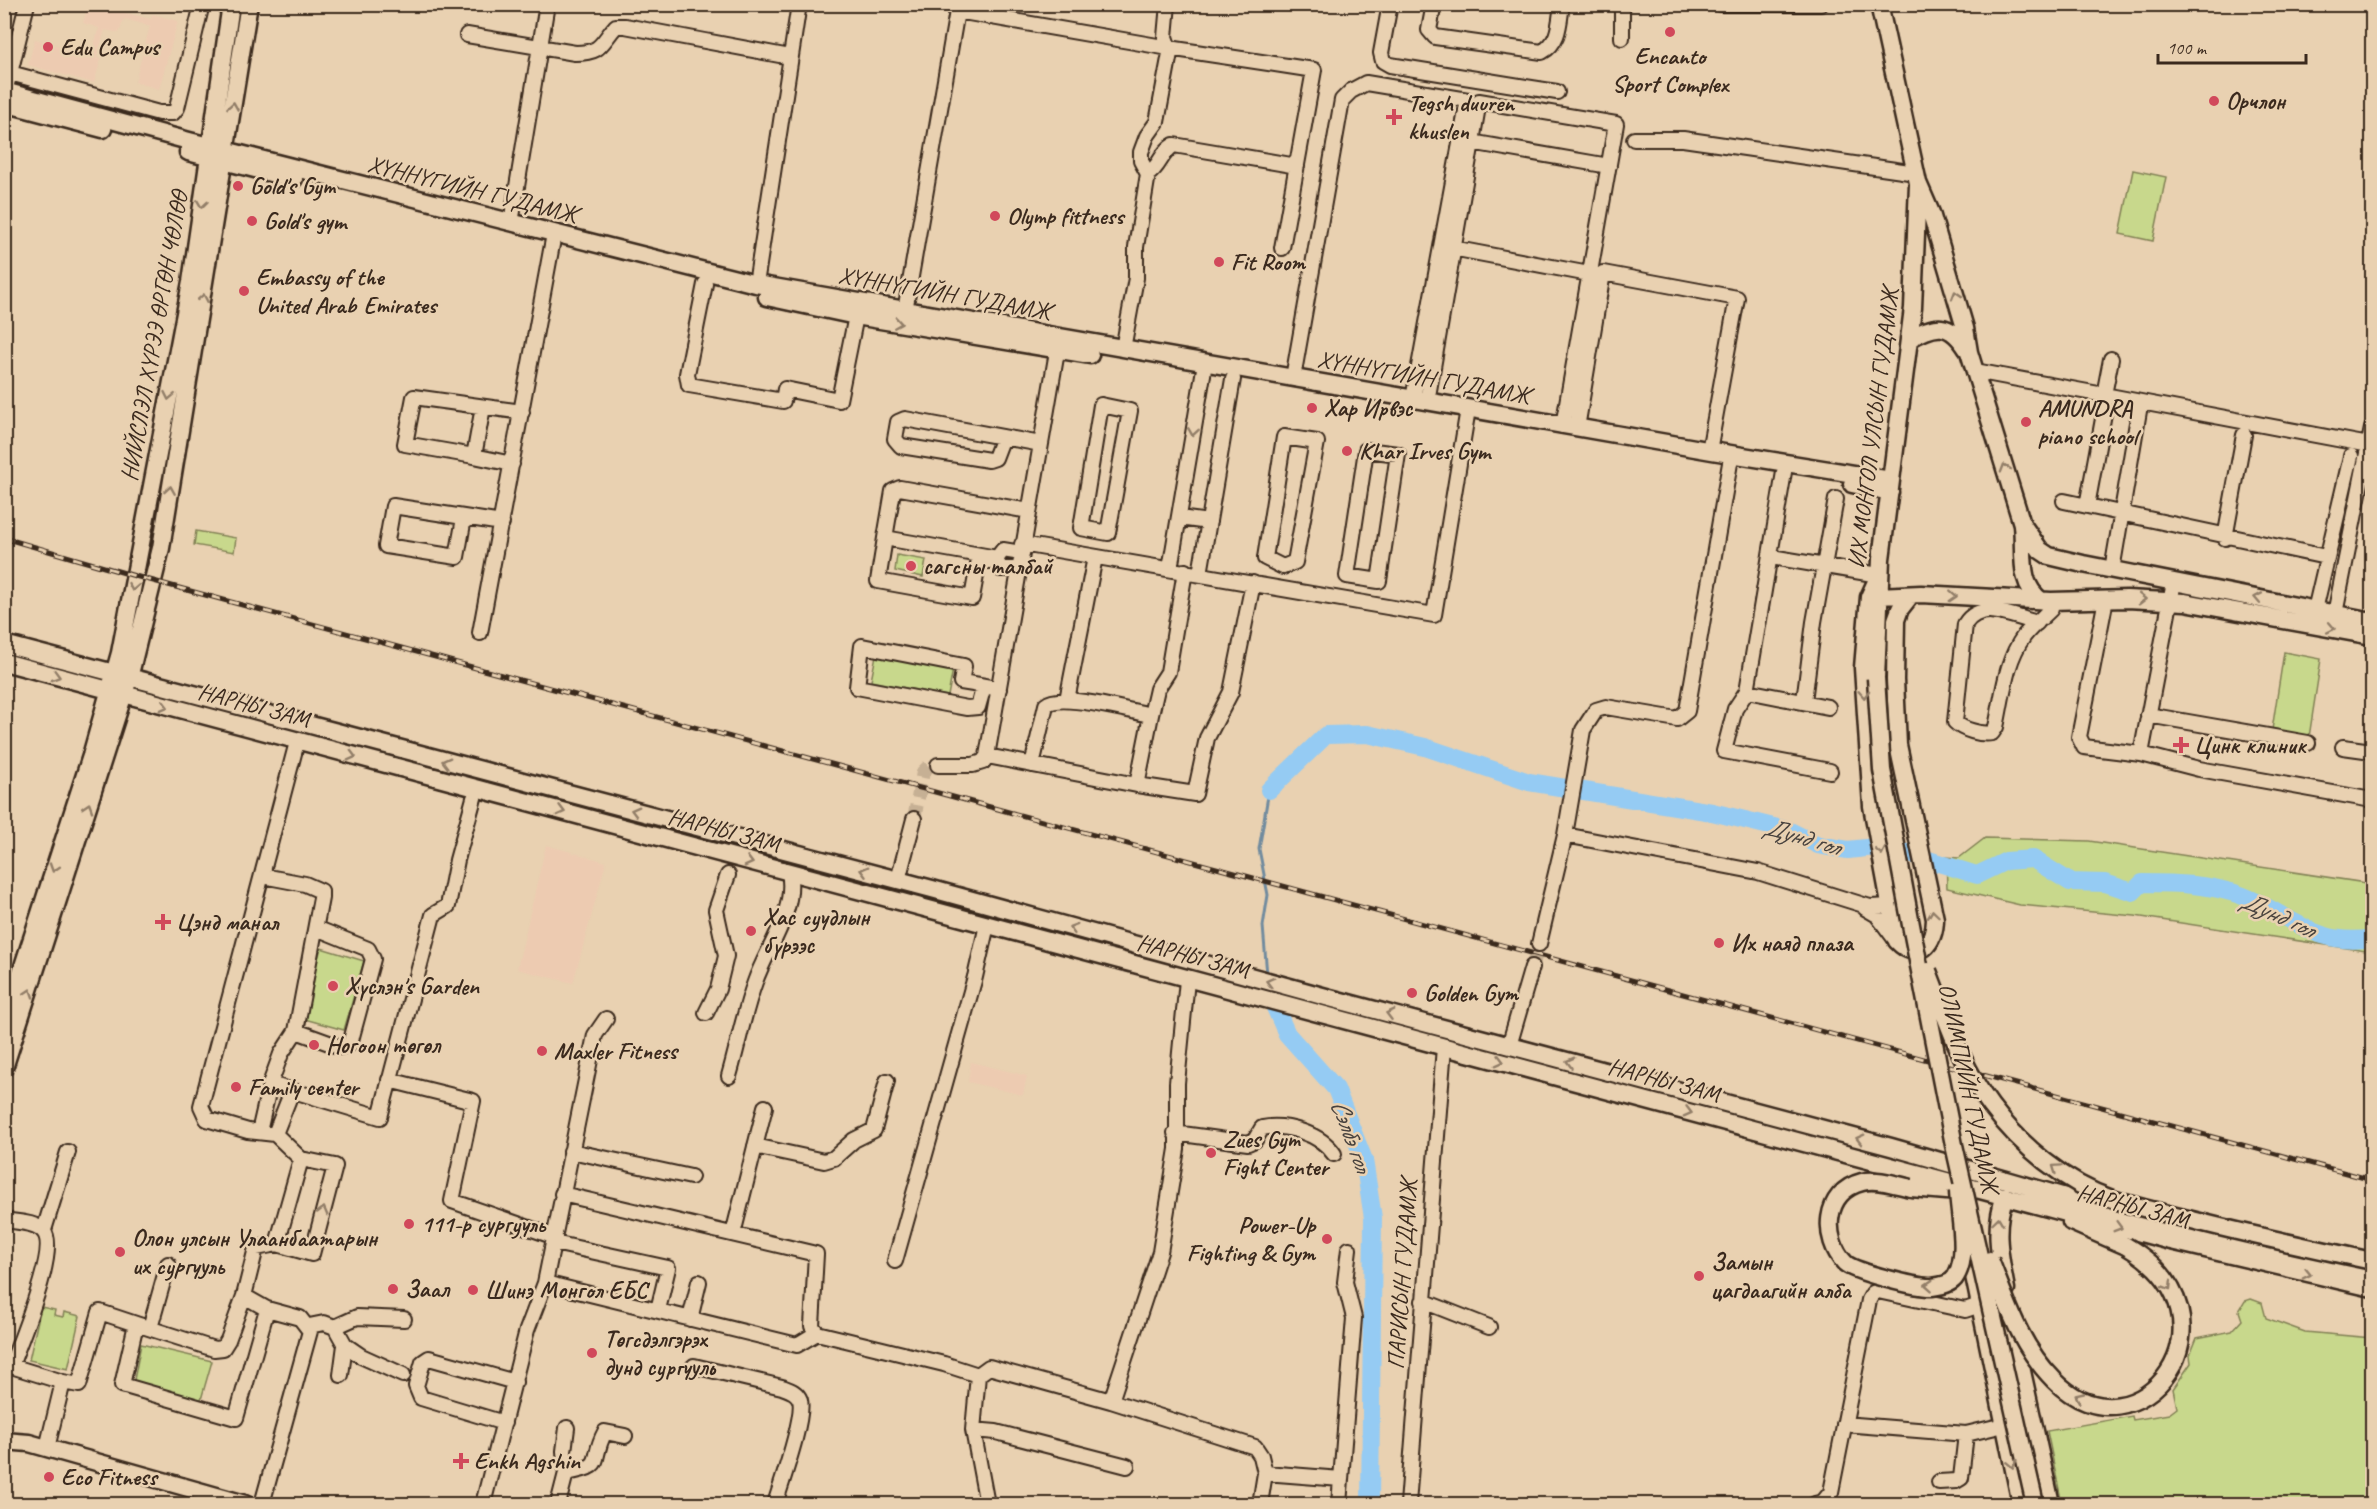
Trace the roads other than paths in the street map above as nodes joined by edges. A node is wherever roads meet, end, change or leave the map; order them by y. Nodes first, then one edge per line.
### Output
1 (27, 4) edge
2 (202, 4) edge
3 (231, 4) edge
4 (249, 4) edge
5 (547, 4) edge
6 (799, 4) edge
7 (1168, 4) edge
8 (1390, 4) edge
9 (1434, 4) edge
10 (1562, 4) edge
11 (1622, 4) edge
12 (1720, 4) edge
13 (1821, 4) edge
14 (1879, 4) edge
15 (1742, 5) edge
16 (992, 10) edge
17 (467, 35) dead end
18 (1622, 38) dead end
19 (539, 47) junction
20 (1170, 48) junction
21 (790, 57) junction
22 (10, 73) junction
23 (1557, 92) dead end
24 (5, 95) edge
25 (1634, 139) dead end
26 (1471, 142) junction
27 (217, 154) junction
28 (1297, 166) junction
29 (1609, 166) junction
30 (1149, 174) junction
31 (1917, 178) junction
32 (511, 223) junction
33 (553, 239) junction
34 (1282, 248) dead end
35 (1452, 248) junction
36 (1589, 274) junction
37 (705, 284) junction
38 (756, 284) junction
39 (857, 309) junction
40 (905, 311) junction
41 (1909, 339) junction
42 (1059, 344) junction
43 (1127, 350) junction
44 (1969, 352) junction
45 (2111, 359) dead end
46 (1204, 369) junction
47 (1975, 371) junction
48 (1293, 378) junction
49 (1233, 379) junction
50 (1420, 401) junction
51 (2105, 401) junction
52 (483, 407) junction
53 (2139, 411) dead end
54 (522, 412) junction
55 (1467, 414) junction
56 (1570, 427) junction
57 (2373, 428) edge
58 (2244, 435) dead end
59 (1003, 437) junction
60 (1041, 444) junction
61 (2369, 445) junction
62 (1709, 451) junction
63 (474, 456) junction
64 (2351, 456) dead end
65 (1730, 463) junction
66 (512, 464) junction
67 (2369, 464) edge
68 (1784, 472) junction
69 (1890, 486) junction
70 (1836, 499) dead end
71 (2064, 501) dead end
72 (2087, 506) junction
73 (1029, 510) junction
74 (2123, 514) junction
75 (464, 518) junction
76 (1179, 518) junction
77 (1209, 522) junction
78 (502, 523) junction
79 (2022, 524) junction
80 (1094, 531) junction
81 (885, 538) junction
82 (2225, 538) junction
83 (1022, 549) junction
84 (1092, 556) junction
85 (2049, 556) junction
86 (1771, 557) junction
87 (2326, 557) junction
88 (1283, 567) junction
89 (1824, 567) junction
90 (1018, 568) junction
91 (1170, 569) junction
92 (2112, 570) junction
93 (1185, 571) junction
94 (1200, 573) junction
95 (2023, 573) junction
96 (1879, 575) junction
97 (1361, 578) junction
98 (2174, 582) junction
99 (1252, 583) junction
100 (1281, 588) junction
101 (1911, 595) junction
102 (1878, 596) junction
103 (1987, 597) junction
104 (2106, 599) junction
105 (2170, 600) junction
106 (1358, 601) junction
107 (2046, 601) junction
108 (2315, 610) junction
109 (2335, 614) junction
110 (2373, 621) edge
111 (2037, 623) junction
112 (480, 633) dead end
113 (2373, 636) edge
114 (4, 644) edge
115 (4, 662) edge
116 (121, 675) junction
117 (1876, 678) joint
118 (984, 686) junction
119 (999, 689) junction
120 (1747, 691) junction
121 (115, 694) junction
122 (1067, 700) junction
123 (1804, 701) junction
124 (1828, 706) dead end
125 (1151, 715) junction
126 (2148, 715) junction
127 (297, 741) junction
128 (2308, 743) dead end
129 (2343, 747) dead end
130 (2373, 751) edge
131 (2140, 754) junction
132 (987, 756) junction
133 (938, 765) dead end
134 (1032, 765) junction
135 (1830, 771) dead end
136 (529, 784) junction
137 (1137, 785) junction
138 (474, 798) dead end
139 (2373, 800) edge
140 (525, 801) junction
141 (916, 820) tunnel mouth
142 (1566, 828) junction
143 (789, 872) junction
144 (728, 875) dead end
145 (263, 876) junction
146 (902, 881) junction
147 (1891, 901) junction
148 (986, 904) junction
149 (1858, 904) junction
150 (984, 924) junction
151 (1911, 925) junction
152 (316, 928) junction
153 (1897, 941) junction
154 (1539, 944) tunnel mouth
155 (1532, 967) tunnel mouth
156 (1187, 980) junction
157 (706, 1012) dead end
158 (606, 1019) dead end
159 (4, 1025) edge
160 (296, 1031) junction
161 (1509, 1046) junction
162 (1443, 1047) junction
163 (4, 1068) edge
164 (729, 1076) dead end
165 (389, 1080) junction
166 (887, 1081) dead end
167 (1647, 1082) junction
168 (270, 1084) junction
169 (1664, 1086) junction
170 (292, 1091) junction
171 (1641, 1099) junction
172 (1662, 1105) junction
173 (765, 1107) dead end
174 (259, 1132) junction
175 (1175, 1133) junction
176 (275, 1134) junction
177 (1954, 1145) junction
178 (755, 1146) junction
179 (571, 1151) junction
180 (68, 1152) dead end
181 (1334, 1154) dead end
182 (1889, 1155) junction
183 (301, 1159) junction
184 (691, 1177) dead end
185 (1954, 1187) junction
186 (562, 1194) junction
187 (2007, 1197) junction
188 (1971, 1213) junction
189 (4, 1220) edge
190 (44, 1230) junction
191 (733, 1234) junction
192 (554, 1240) junction
193 (278, 1244) junction
194 (1349, 1249) dead end
195 (895, 1261) dead end
196 (2373, 1261) edge
197 (168, 1264) dead end
198 (2373, 1272) edge
199 (699, 1282) dead end
200 (545, 1283) junction
201 (2373, 1288) edge
202 (244, 1296) junction
203 (1423, 1301) junction
204 (1980, 1305) junction
205 (267, 1309) junction
206 (658, 1310) junction
207 (404, 1319) dead end
208 (690, 1319) junction
209 (2011, 1323) junction
210 (136, 1324) junction
211 (309, 1326) junction
212 (335, 1327) junction
213 (1489, 1327) dead end
214 (150, 1328) junction
215 (1985, 1328) junction
216 (817, 1333) junction
217 (345, 1345) junction
218 (2018, 1353) junction
219 (1992, 1359) junction
220 (694, 1366) dead end
221 (341, 1375) dead end
222 (404, 1375) dead end
223 (978, 1375) junction
224 (63, 1382) junction
225 (515, 1382) junction
226 (1112, 1401) junction
227 (504, 1423) junction
228 (1844, 1424) junction
229 (2004, 1425) junction
230 (567, 1428) dead end
231 (4, 1430) edge
232 (973, 1430) junction
233 (1966, 1434) junction
234 (625, 1436) dead end
235 (4, 1441) edge
236 (29, 1443) junction
237 (47, 1448) junction
238 (1127, 1466) dead end
239 (566, 1473) junction
240 (1265, 1473) junction
241 (1341, 1479) junction
242 (1939, 1482) dead end
243 (245, 1504) edge
244 (262, 1504) edge
245 (483, 1504) edge
246 (558, 1504) edge
247 (775, 1504) edge
248 (987, 1504) edge
249 (1260, 1504) edge
250 (1339, 1504) edge
251 (1408, 1504) edge
252 (1815, 1504) edge
253 (2021, 1504) edge
254 (2035, 1504) edge
255 (2051, 1504) edge

1 - 22 street
2 - 22 street
3 - 27 main road, НИЙСЛЭЛ ХҮРЭЭ ӨРГӨН ЧӨЛӨӨ
27 -> 4 main road, НИЙСЛЭЛ ХҮРЭЭ ӨРГӨН ЧӨЛӨӨ
5 - 19 street
6 - 21 street
7 - 20 street
8 - 23 street
9 - 10 street
11 - 18 street
12 - 15 street
13 - 15 street
14 - 31 main road, ИХ МОНГОЛ УЛСЫН ГУДАМЖ
16 - 20 street
16 - 40 street
17 - 19 street
19 - 21 street
19 - 32 street
20 - 28 street
20 - 30 street
21 - 38 street
22 - 24 street
24 - 27 main road, ХҮННҮГИЙН ГУДАМЖ
25 - 31 street
26 - 29 street
26 - 29 street
26 - 35 street
27 - 32 main road, ХҮННҮГИЙН ГУДАМЖ
27 - 33 main road, ХҮННҮГИЙН ГУДАМЖ
27 -> 116 main road, НИЙСЛЭЛ ХҮРЭЭ ӨРГӨН ЧӨЛӨӨ
116 -> 27 main road, НИЙСЛЭЛ ХҮРЭЭ ӨРГӨН ЧӨЛӨӨ
28 - 30 street
28 - 34 street
29 - 36 street
30 - 43 street
31 - 41 main road, ИХ МОНГОЛ УЛСЫН ГУДАМЖ
44 -> 31 main road, ИХ МОНГОЛ УЛСЫН ГУДАМЖ
32 - 33 main road, ХҮННҮГИЙН ГУДАМЖ
33 - 37 main road, ХҮННҮГИЙН ГУДАМЖ
33 - 38 main road, ХҮННҮГИЙН ГУДАМЖ
33 - 54 street
35 - 36 street
35 - 50 street
36 - 56 street
37 - 39 main road, ХҮННҮГИЙН ГУДАМЖ
37 - 39 street
38 - 39 main road, ХҮННҮГИЙН ГУДАМЖ
39 - 40 main road, ХҮННҮГИЙН ГУДАМЖ
39 -> 42 main road, ХҮННҮГИЙН ГУДАМЖ
40 - 42 main road, ХҮННҮГИЙН ГУДАМЖ
41 - 44 main road
41 - 69 main road, ИХ МОНГОЛ УЛСЫН ГУДАМЖ
42 - 43 main road, ХҮННҮГИЙН ГУДАМЖ
42 - 46 main road, ХҮННҮГИЙН ГУДАМЖ
42 - 60 street
43 - 46 main road, ХҮННҮГИЙН ГУДАМЖ
44 - 47 main road, ИХ МОНГОЛ УЛСЫН ГУДАМЖ
45 - 51 street
46 - 48 main road, ХҮННҮГИЙН ГУДАМЖ
46 - 49 main road, ХҮННҮГИЙН ГУДАМЖ
46 -> 76 street
47 - 51 street
79 -> 47 main road, ИХ МОНГОЛ УЛСЫН ГУДАМЖ
48 - 50 main road, ХҮННҮГИЙН ГУДАМЖ
48 - 50 street
49 - 55 main road, ХҮННҮГИЙН ГУДАМЖ
49 - 77 street
50 - 55 main road, ХҮННҮГИЙН ГУДАМЖ
51 - 61 street
51 - 72 street
52 - 54 street
52 - 63 street
52 - 63 street
53 - 74 street
54 - 66 street
55 - 56 main road, ХҮННҮГИЙН ГУДАМЖ
55 - 65 main road, ХҮННҮГИЙН ГУДАМЖ
55 - 106 street
56 - 62 main road, ХҮННҮГИЙН ГУДАМЖ
56 - 62 street
57 - 61 street
58 - 82 street
59 - 59 street
59 - 60 street
60 - 73 street
61 - 67 street
62 - 69 main road, ХҮННҮГИЙН ГУДАМЖ
63 - 66 street
64 - 87 street
65 - 68 main road, ХҮННҮГИЙН ГУДАМЖ
65 - 142 street
66 - 78 street
67 - 109 street
68 - 69 main road, ХҮННҮГИЙН ГУДАМЖ
68 - 86 street
69 - 96 main road, ИХ МОНГОЛ УЛСЫН ГУДАМЖ
70 - 89 street
71 - 72 street
72 - 74 street
73 - 81 street
73 - 83 street
74 - 82 street
74 - 92 street
75 - 75 street
75 - 78 street
76 - 77 street
76 - 91 street
77 - 94 street
78 - 112 street
79 - 85 main road
79 - 95 main road
80 - 80 street
80 - 84 street
81 - 83 street
81 - 90 street
82 - 87 street
83 - 84 street
83 - 90 street
84 - 91 street
84 - 122 street
85 - 92 main road
85 - 95 main road
86 - 89 street
86 - 120 street
87 - 108 street
88 - 88 street
88 - 100 street
89 - 96 street
89 - 123 street
90 - 119 street
91 - 93 street
92 - 98 main road
93 - 94 street
93 - 125 street
94 - 99 street
95 - 103 main road
95 - 107 main road
96 - 102 main road, ИХ МОНГОЛ УЛСЫН ГУДАМЖ
96 -> 147 main road
97 - 97 street
97 - 106 street
98 - 105 street
108 -> 98 main road
99 - 100 street
99 - 137 street
100 - 106 street
101 - 102 main road
101 -> 103 main road
153 -> 101 main road
102 - 117 main road, ИХ МОНГОЛ УЛСЫН ГУДАМЖ
103 - 107 main road
104 -> 105 main road
104 - 107 main road
104 - 131 street
105 -> 113 main road
105 - 126 street
107 - 111 street
108 - 109 main road
109 - 110 main road
111 - 111 street
114 - 116 main road, НАРНЫ ЗАМ
115 -> 121 main road, НАРНЫ ЗАМ
116 - 121 main road
136 -> 116 main road, НАРНЫ ЗАМ
117 - 151 main road, ОЛИМПИЙН ГУДАМЖ, bridge
118 - 118 street
118 - 119 street
119 - 132 street
120 - 123 street
120 - 135 street
121 -> 127 main road, НАРНЫ ЗАМ
121 -> 159 main road
163 -> 121 main road
122 - 125 street
122 - 134 street
123 - 124 street
125 - 137 street
126 - 128 street
126 - 131 street
127 -> 140 main road, НАРНЫ ЗАМ
127 - 145 street
129 - 130 street
131 - 139 street
132 - 133 street
132 - 134 street
134 - 137 street
136 - 140 main road
146 -> 136 main road, НАРНЫ ЗАМ
138 - 165 street
140 -> 143 main road, НАРНЫ ЗАМ
141 - 146 street
142 - 149 street
142 - 154 street
143 - 150 main road, НАРНЫ ЗАМ
143 - 164 street
144 - 157 street
145 - 152 street
145 - 174 street
146 - 148 main road, НАРНЫ ЗАМ
147 - 149 street
147 - 153 main road
148 - 150 main road
161 -> 148 main road, НАРНЫ ЗАМ
149 - 153 street
150 - 156 main road, НАРНЫ ЗАМ
150 - 195 street
151 - 177 main road, ОЛИМПИЙН ГУДАМЖ, bridge
196 -> 151 main road, bridge
152 - 160 street
152 - 160 street
155 - 161 street
156 - 162 main road, НАРНЫ ЗАМ
156 - 175 street
158 - 179 street
160 - 168 street
167 -> 161 main road, НАРНЫ ЗАМ
162 -> 171 main road, НАРНЫ ЗАМ
162 - 203 street, ПАРИСЫН ГУДАМЖ
165 - 170 street
165 - 192 street
166 - 178 street
167 - 169 main road, НАРНЫ ЗАМ
167 - 171 main road
168 - 170 street
168 - 174 street
169 - 172 main road
182 -> 169 main road, НАРНЫ ЗАМ
170 - 176 street
171 - 172 main road, НАРНЫ ЗАМ
172 -> 182 main road, НАРНЫ ЗАМ
173 - 178 street
174 - 176 street
175 - 181 street
175 - 226 street
176 - 183 street
177 -> 185 main road, bridge
177 - 188 main road, ОЛИМПИЙН ГУДАМЖ, bridge
178 - 191 street
179 - 184 street
179 - 186 street
180 - 190 street
182 - 185 main road, НАРНЫ ЗАМ
182 - 198 main road, НАРНЫ ЗАМ
183 - 193 street
193 -> 183 street
185 - 187 main road, НАРНЫ ЗАМ
185 - 204 main road
186 - 191 street
186 - 192 street
187 -> 188 main road, bridge
187 -> 201 main road, НАРНЫ ЗАМ
209 -> 187 main road
188 - 254 main road, ОЛИМПИЙН ГУДАМЖ, bridge
189 - 190 street
190 - 224 street
191 - 216 street
192 - 200 street
192 - 206 street
193 - 202 street
194 - 241 street
197 - 214 street
199 - 208 street
200 - 206 street
200 - 225 street
202 - 205 street
202 - 214 street
203 - 213 street
203 - 251 street, ПАРИСЫН ГУДАМЖ
204 - 215 main road
204 - 228 street
205 - 210 street
205 - 211 street
206 - 208 street
207 - 212 street
208 - 216 street
209 - 215 main road
209 - 218 main road
210 - 214 street
210 - 224 street
211 - 212 street
211 - 244 street
212 - 217 street
215 - 219 main road
216 - 223 street
217 - 221 street
217 - 222 street
218 - 219 main road
218 - 255 main road
219 - 229 main road
220 - 247 street
223 - 226 street
223 - 232 street
224 - 237 street
225 - 227 street
225 - 227 street
226 - 240 street
227 - 245 street
228 - 233 street
228 - 252 street
229 - 233 street
229 -> 253 main road
230 - 239 street
231 - 236 main road
232 - 238 street
232 - 248 street
233 - 242 street
234 - 239 street
235 - 236 main road
236 - 237 main road
237 - 243 main road
239 - 246 street
240 - 241 street
240 - 249 street
241 - 250 street

